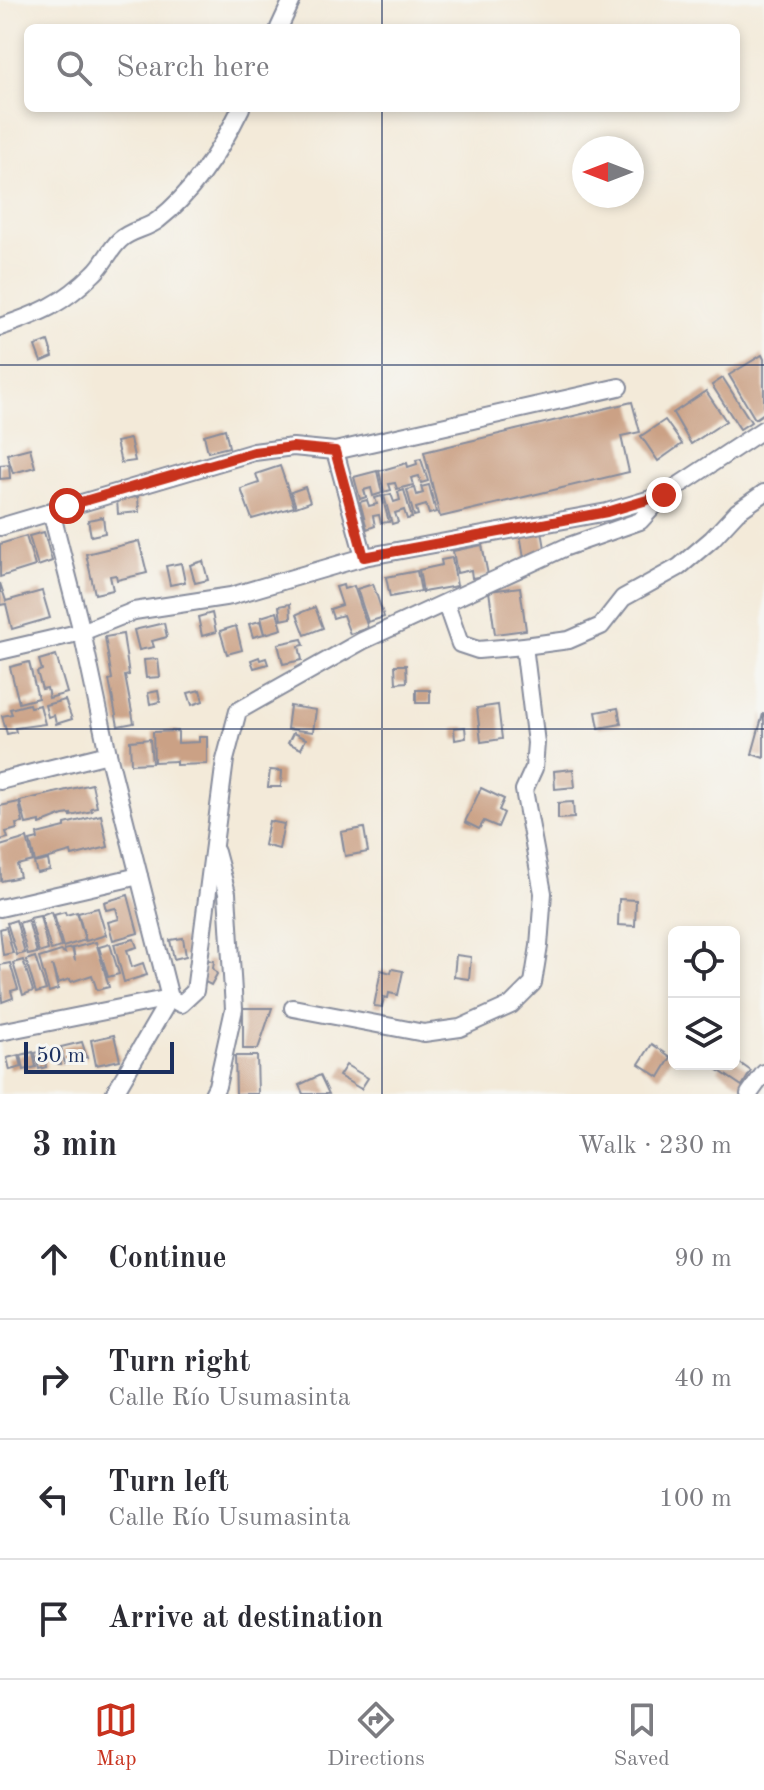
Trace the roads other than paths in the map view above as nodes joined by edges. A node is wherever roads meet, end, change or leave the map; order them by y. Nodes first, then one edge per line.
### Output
1 (292, 0) edge
2 (281, 24) edge
3 (239, 112) edge
4 (0, 327) edge
5 (619, 387) dead end
6 (764, 429) edge
7 (335, 451) junction
8 (764, 493) edge
9 (664, 495) junction
10 (51, 511) junction
11 (0, 527) edge
12 (364, 557) junction
13 (446, 604) junction
14 (82, 632) junction
15 (524, 646) junction
16 (0, 651) edge
17 (108, 754) junction
18 (0, 781) edge
19 (213, 844) junction
20 (139, 876) junction
21 (0, 908) edge
22 (170, 998) junction
23 (293, 1008) dead end
24 (0, 1032) edge
25 (764, 1073) edge
26 (114, 1094) edge
27 (213, 1094) edge
28 (749, 1094) edge

1 - 2 street
3 - 4 street
5 - 7 street
6 - 9 street
7 - 10 street
7 - 12 street
8 - 15 street
9 - 12 street
9 - 13 street
10 - 11 street
10 - 14 street
12 - 14 street
13 - 15 street
13 - 19 street
14 - 16 street
14 - 17 street
15 - 23 street
17 - 18 street
17 - 20 street
19 - 22 street
19 - 27 street
20 - 21 street
20 - 22 street
22 - 24 street
22 - 26 street
25 - 28 street

